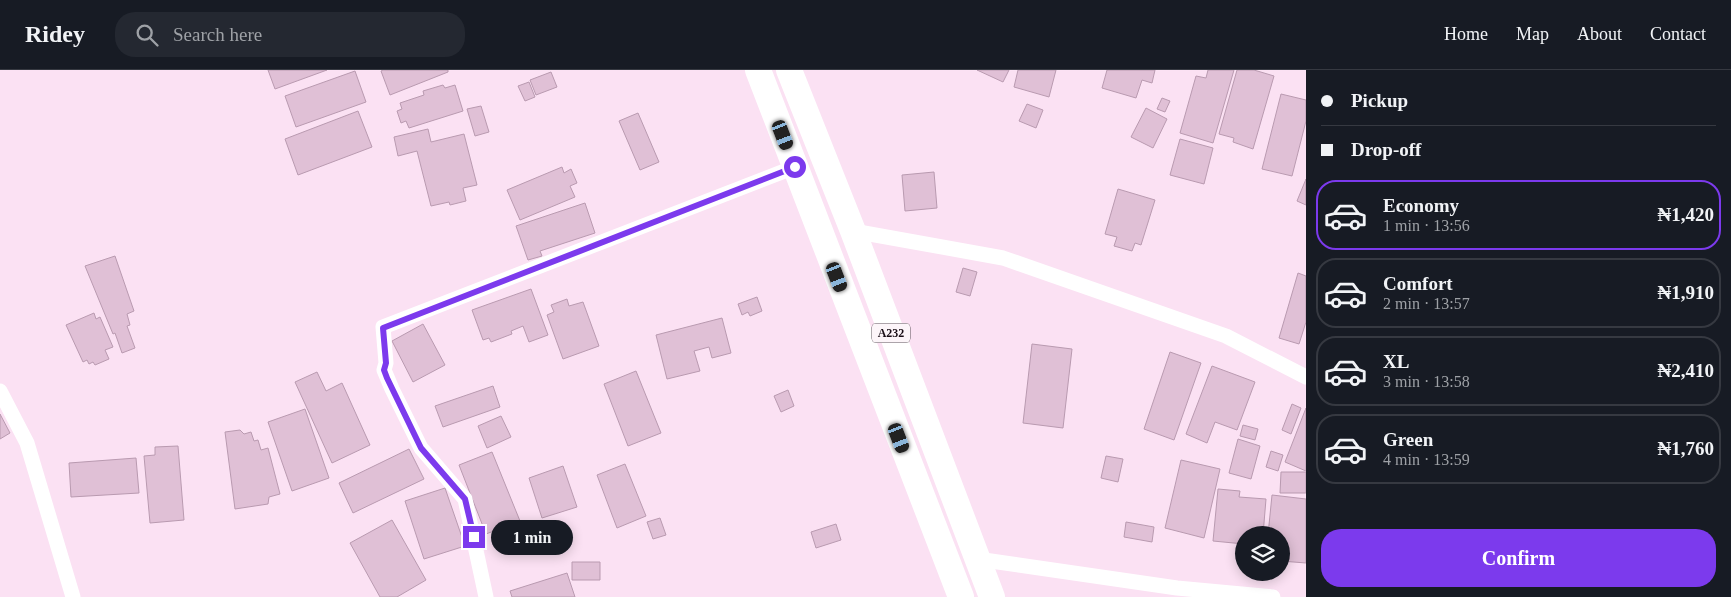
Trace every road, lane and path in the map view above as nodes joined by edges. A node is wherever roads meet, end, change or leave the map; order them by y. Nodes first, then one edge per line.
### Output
1 (758, 70) edge
2 (789, 70) edge
3 (795, 167) junction
4 (853, 231) junction
5 (1306, 377) edge
6 (0, 391) edge
7 (976, 559) junction
8 (73, 597) edge
9 (486, 597) edge
10 (961, 597) edge
11 (992, 597) edge
12 (1273, 597) edge

1 - 3 highway, A232
2 - 4 highway, A232
3 - 9 street
3 - 10 highway, A232
4 - 5 street
4 - 7 highway, A232
6 - 8 street
7 - 11 highway, A232
7 - 12 street

